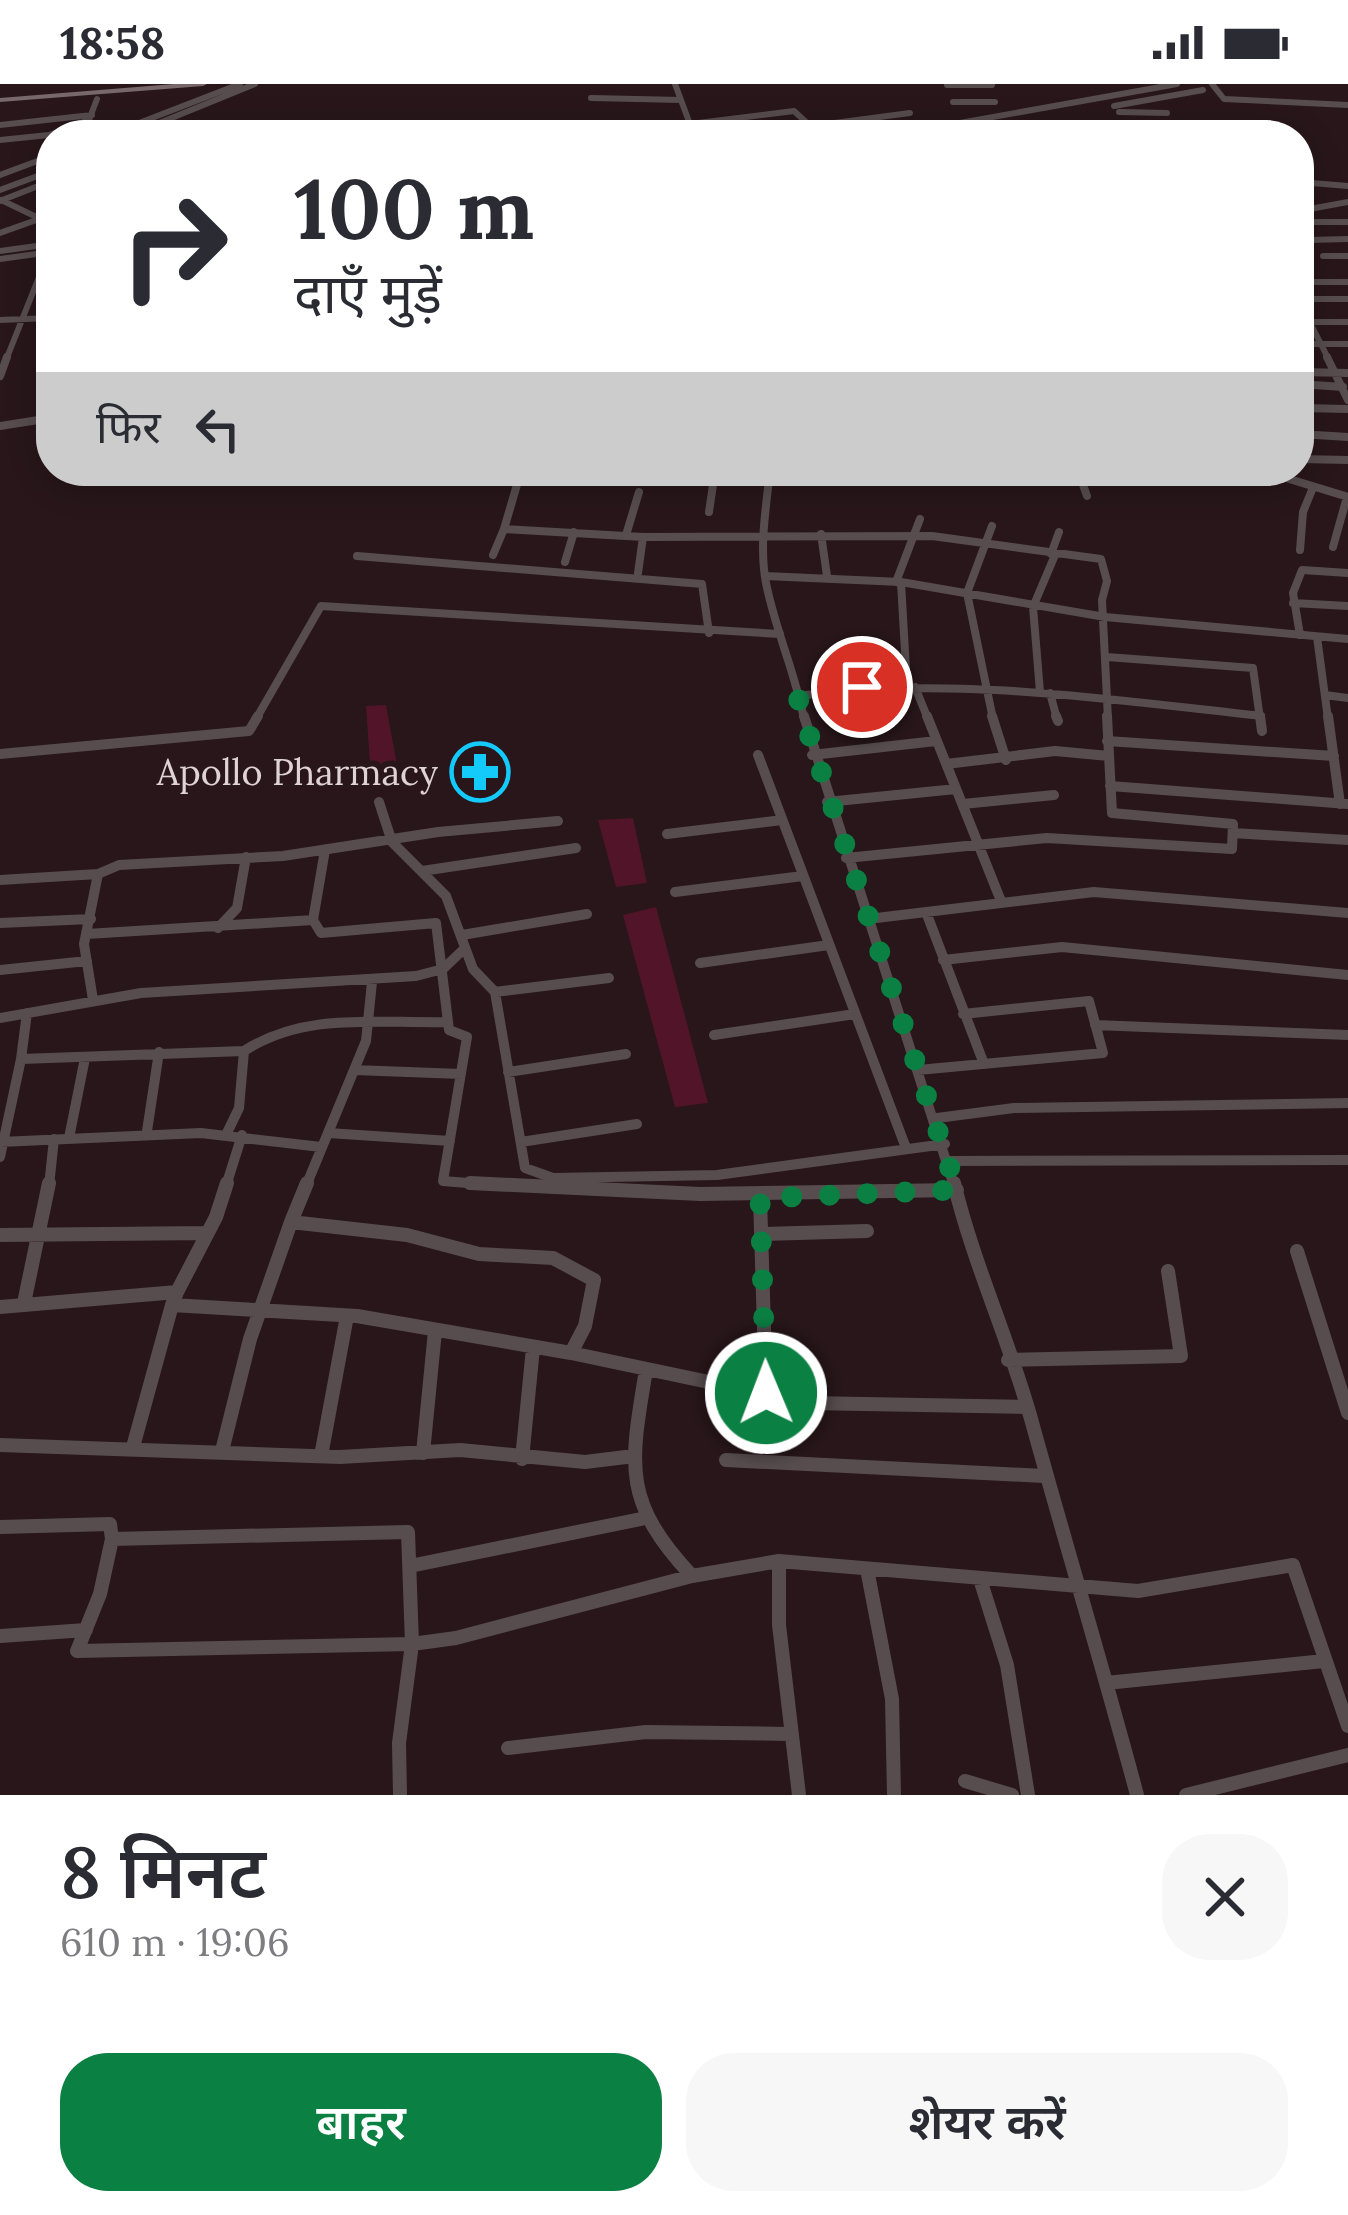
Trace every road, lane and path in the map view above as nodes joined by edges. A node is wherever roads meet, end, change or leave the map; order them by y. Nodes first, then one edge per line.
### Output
1 (203, 84) edge
2 (240, 84) edge
3 (255, 84) edge
4 (675, 84) edge
5 (992, 84) edge
6 (1177, 84) edge
7 (1212, 84) edge
8 (947, 85) edge
9 (1203, 90) dead end
10 (591, 98) dead end
11 (97, 99) dead end
12 (0, 100) edge
13 (681, 100) junction
14 (1103, 100) junction
15 (995, 101) junction
16 (953, 102) dead end
17 (1348, 105) edge
18 (1117, 109) junction
19 (910, 113) dead end
20 (1166, 113) dead end
21 (93, 115) junction
22 (801, 118) junction
23 (874, 118) junction
24 (999, 118) junction
25 (46, 120) edge
26 (82, 120) edge
27 (147, 120) edge
28 (167, 120) edge
29 (688, 120) edge
30 (721, 120) edge
31 (804, 120) edge
32 (858, 120) edge
33 (988, 120) edge
34 (1121, 120) edge
35 (36, 121) edge
36 (0, 125) edge
37 (36, 135) edge
38 (0, 140) edge
39 (36, 170) edge
40 (36, 170) edge
41 (1314, 181) edge
42 (0, 183) edge
43 (1348, 186) edge
44 (36, 187) edge
45 (3, 199) edge
46 (1348, 202) edge
47 (1314, 208) edge
48 (36, 214) edge
49 (36, 222) edge
50 (1314, 222) edge
51 (1348, 222) edge
52 (0, 233) edge
53 (1323, 239) junction
54 (1348, 239) edge
55 (1314, 240) edge
56 (36, 251) edge
57 (0, 255) edge
58 (1323, 256) dead end
59 (1334, 256) junction
60 (1348, 256) edge
61 (1314, 282) edge
62 (1348, 282) edge
63 (36, 285) edge
64 (1348, 299) edge
65 (1314, 302) edge
66 (23, 319) junction
67 (36, 319) edge
68 (0, 320) edge
69 (1314, 322) edge
70 (1348, 322) edge
71 (1314, 341) edge
72 (1316, 344) junction
73 (1348, 344) edge
74 (1314, 372) edge
75 (1344, 373) edge
76 (0, 376) edge
77 (1314, 386) edge
78 (1343, 387) junction
79 (1348, 404) edge
80 (1314, 407) edge
81 (36, 420) edge
82 (0, 426) edge
83 (1314, 435) edge
84 (1348, 437) edge
85 (1314, 459) edge
86 (1348, 460) edge
87 (517, 486) edge
88 (713, 486) edge
89 (768, 486) edge
90 (1083, 486) edge
91 (1303, 486) edge
92 (1308, 488) junction
93 (639, 492) dead end
94 (1087, 496) dead end
95 (1347, 497) edge
96 (709, 512) dead end
97 (920, 519) dead end
98 (992, 526) dead end
99 (505, 529) junction
100 (574, 532) junction
101 (1060, 532) dead end
102 (821, 534) junction
103 (626, 535) junction
104 (763, 536) junction
105 (916, 536) junction
106 (643, 537) junction
107 (985, 545) junction
108 (1333, 547) dead end
109 (1300, 550) dead end
110 (1053, 554) junction
111 (494, 555) dead end
112 (357, 556) dead end
113 (565, 562) dead end
114 (638, 573) dead end
115 (1348, 573) edge
116 (765, 576) junction
117 (827, 576) junction
118 (898, 582) junction
119 (968, 593) junction
120 (1293, 603) junction
121 (1034, 606) junction
122 (1348, 606) edge
123 (1105, 617) junction
124 (710, 633) junction
125 (780, 634) junction
126 (1300, 635) junction
127 (1317, 637) junction
128 (1348, 639) edge
129 (1107, 657) junction
130 (911, 687) junction
131 (983, 689) junction
132 (1045, 693) junction
133 (1325, 695) junction
134 (798, 696) junction
135 (1348, 698) edge
136 (1107, 701) junction
137 (1261, 716) junction
138 (1058, 722) dead end
139 (1262, 731) dead end
140 (936, 741) junction
141 (1107, 741) junction
142 (0, 754) edge
143 (758, 755) dead end
144 (812, 755) junction
145 (1109, 756) junction
146 (1334, 756) junction
147 (1005, 758) junction
148 (946, 764) junction
149 (1110, 786) junction
150 (956, 789) junction
151 (1054, 795) dead end
152 (379, 802) dead end
153 (827, 802) junction
154 (963, 803) junction
155 (1344, 804) edge
156 (782, 820) junction
157 (558, 821) dead end
158 (1233, 833) junction
159 (668, 834) dead end
160 (1348, 841) edge
161 (392, 842) junction
162 (978, 843) junction
163 (576, 848) dead end
164 (325, 850) junction
165 (246, 857) junction
166 (846, 858) junction
167 (422, 871) junction
168 (98, 874) junction
169 (803, 876) junction
170 (0, 880) edge
171 (675, 892) dead end
172 (1001, 901) junction
173 (926, 912) junction
174 (453, 913) junction
175 (1348, 913) edge
176 (587, 914) dead end
177 (91, 919) junction
178 (868, 919) junction
179 (313, 920) junction
180 (0, 923) edge
181 (436, 923) junction
182 (218, 928) junction
183 (86, 934) junction
184 (463, 942) junction
185 (829, 945) junction
186 (87, 961) junction
187 (943, 961) junction
188 (700, 963) dead end
189 (443, 969) junction
190 (0, 970) edge
191 (1348, 975) edge
192 (609, 978) dead end
193 (372, 982) junction
194 (495, 992) junction
195 (93, 1000) junction
196 (27, 1013) junction
197 (855, 1014) junction
198 (964, 1014) junction
199 (0, 1018) edge
200 (448, 1022) junction
201 (1095, 1024) junction
202 (368, 1026) junction
203 (714, 1035) dead end
204 (1348, 1035) edge
205 (244, 1051) junction
206 (159, 1052) junction
207 (626, 1054) dead end
208 (85, 1058) junction
209 (21, 1059) junction
210 (985, 1064) junction
211 (354, 1070) junction
212 (918, 1070) junction
213 (508, 1072) junction
214 (461, 1074) junction
215 (1348, 1103) edge
216 (937, 1118) junction
217 (637, 1124) dead end
218 (147, 1131) junction
219 (328, 1133) junction
220 (226, 1135) junction
221 (242, 1135) junction
222 (62, 1138) junction
223 (450, 1141) junction
224 (521, 1142) junction
225 (945, 1144) junction
226 (1, 1147) edge
227 (321, 1147) junction
228 (906, 1148) junction
229 (1348, 1160) edge
230 (950, 1161) junction
231 (957, 1190) junction
232 (760, 1198) junction
233 (291, 1222) junction
234 (40, 1231) junction
235 (867, 1231) dead end
236 (207, 1233) junction
237 (0, 1234) edge
238 (763, 1234) junction
239 (1297, 1251) dead end
240 (1168, 1271) dead end
241 (174, 1299) junction
242 (24, 1303) junction
243 (0, 1306) edge
244 (260, 1310) junction
245 (347, 1316) junction
246 (435, 1331) junction
247 (533, 1348) junction
248 (571, 1353) junction
249 (1008, 1360) junction
250 (646, 1370) junction
251 (766, 1393) junction
252 (1026, 1407) junction
253 (1347, 1407) edge
254 (0, 1445) edge
255 (133, 1447) junction
256 (222, 1451) junction
257 (424, 1453) junction
258 (321, 1456) junction
259 (634, 1456) junction
260 (522, 1459) junction
261 (725, 1460) dead end
262 (1044, 1476) junction
263 (641, 1519) junction
264 (0, 1527) edge
265 (112, 1539) junction
266 (778, 1562) junction
267 (410, 1566) junction
268 (867, 1569) junction
269 (692, 1576) junction
270 (980, 1579) junction
271 (1082, 1590) junction
272 (86, 1630) junction
273 (0, 1636) edge
274 (412, 1644) junction
275 (1324, 1661) junction
276 (1106, 1683) junction
277 (1348, 1726) edge
278 (792, 1734) junction
279 (508, 1748) dead end
280 (1348, 1755) edge
281 (965, 1781) dead end
282 (400, 1795) edge
283 (799, 1795) edge
284 (895, 1795) edge
285 (1012, 1795) edge
286 (1028, 1795) edge
287 (1137, 1795) edge
288 (1186, 1795) edge

1 - 12 street
2 - 27 street
3 - 28 street
4 - 13 street
5 - 8 street
5 - 15 street
6 - 14 street
7 - 17 street
9 - 18 street
10 - 13 street
11 - 21 street
13 - 29 street
14 - 18 street
14 - 24 street
15 - 16 street
15 - 24 street
18 - 20 street
18 - 34 street
19 - 23 street
21 - 25 street
21 - 26 street
22 - 23 street
22 - 30 street
22 - 31 street
23 - 32 street
24 - 33 street
35 - 36 street
37 - 38 street
39 - 42 street
40 - 42 street
41 - 43 street
44 - 45 street
45 - 48 street
46 - 47 street
49 - 52 street
50 - 51 street
53 - 54 street
53 - 55 street
53 - 59 street
56 - 57 street
58 - 59 street
59 - 60 street
61 - 62 street
63 - 66 street
64 - 65 street
66 - 67 street
66 - 68 street
66 - 76 street
69 - 70 street
71 - 72 street
72 - 73 street
72 - 75 street
74 - 75 street
75 - 78 street
77 - 78 street
78 - 79 street
79 - 80 street
81 - 82 street
83 - 84 street
85 - 86 street
87 - 99 street
88 - 96 street
89 - 104 street
90 - 94 street
91 - 92 street
92 - 95 street
92 - 109 street
93 - 103 street
95 - 108 street
97 - 105 street
98 - 107 street
99 - 100 street
99 - 111 street
100 - 103 street
100 - 113 street
101 - 110 street
102 - 104 street
102 - 105 street
102 - 117 street
103 - 106 street
104 - 106 street
104 - 116 street
105 - 107 street
105 - 118 street
106 - 114 street
107 - 110 street
107 - 119 street
110 - 121 street
110 - 123 street
112 - 124 street
115 - 120 street
116 - 117 street
116 - 125 street
117 - 118 street
118 - 119 street
118 - 130 street
119 - 121 street
119 - 131 street
120 - 122 street
120 - 126 street
121 - 123 street
121 - 132 street
123 - 126 street
123 - 129 street
124 - 125 street
124 - 142 street
125 - 134 street
126 - 127 street
127 - 128 street
127 - 133 street
129 - 136 street
129 - 137 street
130 - 131 street
130 - 134 street
130 - 140 street
131 - 132 street
131 - 147 street
132 - 136 street
132 - 138 street
133 - 135 street
133 - 146 street
134 - 144 street
136 - 137 street
136 - 141 street
137 - 139 street
140 - 144 street
140 - 148 street
141 - 145 street
141 - 146 street
143 - 156 street
144 - 153 street
145 - 147 street
145 - 149 street
146 - 155 street
147 - 148 street
148 - 150 street
149 - 155 street
149 - 158 street
150 - 153 street
150 - 154 street
151 - 154 street
152 - 161 street
153 - 166 street
154 - 162 street
156 - 159 street
156 - 169 street
157 - 161 street
158 - 160 street
158 - 162 street
161 - 164 street
161 - 167 street
162 - 166 street
162 - 172 street
163 - 167 street
164 - 165 street
164 - 179 street
165 - 168 street
165 - 182 street
166 - 178 street
167 - 174 street
168 - 170 street
168 - 177 street
169 - 171 street
169 - 185 street
172 - 173 street
172 - 175 street
173 - 178 street
173 - 187 street
174 - 181 street
174 - 184 street
176 - 184 street
177 - 180 street
177 - 183 street
178 - 212 street
179 - 181 street
179 - 182 street
181 - 189 street
182 - 183 street
183 - 186 street
184 - 189 street
184 - 194 street
185 - 188 street
185 - 197 street
186 - 190 street
186 - 195 street
187 - 191 street
187 - 198 street
189 - 193 street
189 - 200 street
192 - 194 street
193 - 195 street
193 - 202 street
194 - 213 street
195 - 196 street
196 - 199 street
196 - 209 street
197 - 203 street
197 - 228 street
198 - 201 street
198 - 210 street
200 - 202 street
200 - 214 street
201 - 204 street
201 - 210 street
202 - 205 street
202 - 211 street
205 - 206 street
205 - 220 street
206 - 208 street
206 - 218 street
207 - 213 street
208 - 209 street
208 - 222 street
209 - 226 street
210 - 212 street
211 - 214 street
211 - 219 street
212 - 216 street
213 - 224 street
214 - 223 street
215 - 216 street
216 - 225 street
217 - 224 street
218 - 220 street
218 - 222 street
219 - 223 street
219 - 227 street
220 - 221 street
221 - 227 street
221 - 236 street
222 - 226 street
222 - 234 street
223 - 232 street
224 - 228 street
225 - 228 street
225 - 230 street
227 - 233 street
229 - 230 street
230 - 231 street
231 - 232 street
231 - 249 street
232 - 238 street
233 - 244 street
233 - 248 street
234 - 236 street
234 - 237 street
234 - 242 street
235 - 238 street
236 - 241 street
238 - 251 street
239 - 253 street
240 - 249 street
241 - 242 street
241 - 244 street
241 - 255 street
242 - 243 street
244 - 245 street
244 - 256 street
245 - 246 street
245 - 258 street
246 - 247 street
246 - 257 street
247 - 248 street
247 - 260 street
248 - 250 street
249 - 252 street
250 - 251 street
250 - 259 street
251 - 252 street
252 - 262 street
254 - 255 street
255 - 256 street
256 - 258 street
257 - 258 street
257 - 260 street
259 - 260 street
259 - 263 street
261 - 262 street
262 - 271 street
263 - 267 street
263 - 269 street
264 - 265 street
265 - 267 street
265 - 272 street
266 - 268 street
266 - 269 street
266 - 278 street
267 - 274 street
268 - 270 street
268 - 284 street
269 - 274 street
270 - 271 street
270 - 286 street
271 - 275 street
271 - 276 street
272 - 273 street
272 - 274 street
274 - 282 street
275 - 276 street
275 - 277 street
276 - 287 street
278 - 279 street
278 - 283 street
280 - 288 street
281 - 285 street

